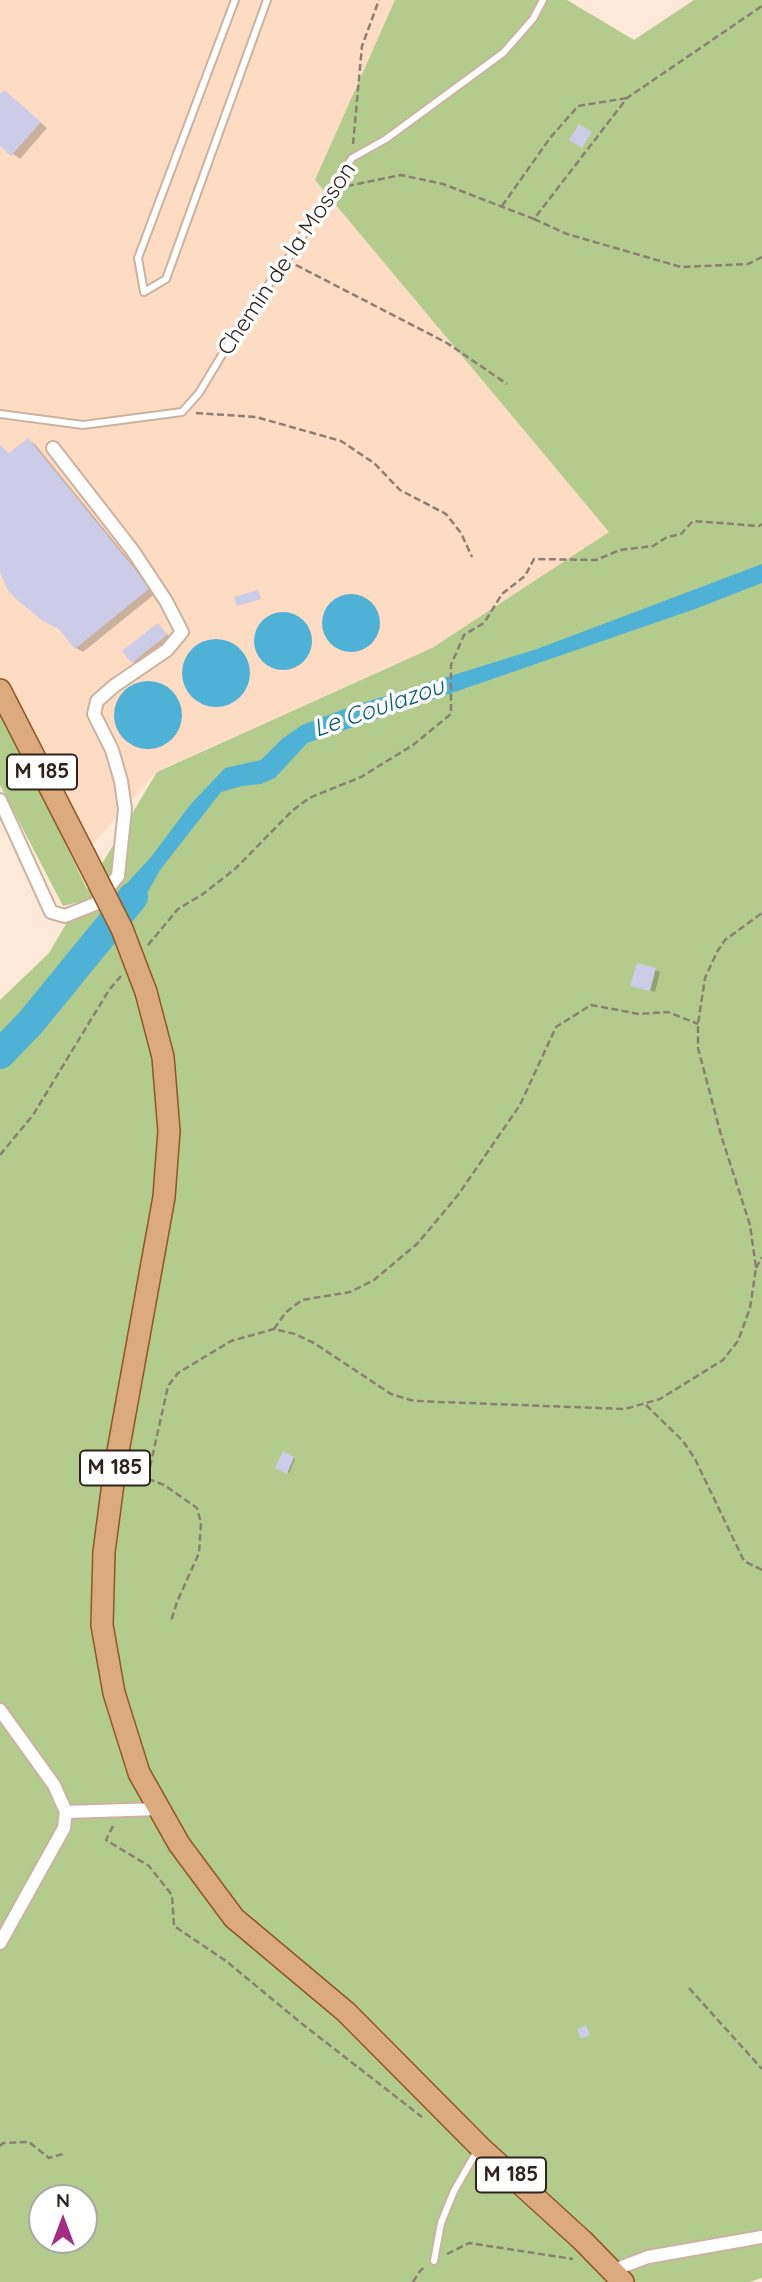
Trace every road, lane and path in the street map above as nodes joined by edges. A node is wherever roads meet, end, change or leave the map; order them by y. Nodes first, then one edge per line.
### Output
1 (235, 0) edge
2 (267, 0) edge
3 (379, 0) edge
4 (543, 0) edge
5 (762, 6) edge
6 (627, 98) junction
7 (352, 158) junction
8 (333, 189) junction
9 (502, 207) junction
10 (534, 219) junction
11 (762, 257) edge
12 (287, 260) junction
13 (507, 384) dead end
14 (182, 412) junction
15 (0, 414) edge
16 (53, 448) dead end
17 (762, 524) edge
18 (472, 557) dead end
19 (0, 690) edge
20 (0, 800) edge
21 (762, 913) edge
22 (144, 949) dead end
23 (126, 970) dead end
24 (698, 1024) junction
25 (0, 1155) edge
26 (762, 1257) edge
27 (756, 1268) junction
28 (274, 1329) junction
29 (646, 1405) junction
30 (115, 1468) junction
31 (138, 1475) junction
32 (762, 1570) edge
33 (171, 1621) dead end
34 (0, 1710) edge
35 (159, 1808) junction
36 (121, 1810) junction
37 (66, 1812) junction
38 (0, 1943) edge
39 (689, 1988) dead end
40 (762, 2069) edge
41 (433, 2114) junction
42 (0, 2146) edge
43 (480, 2147) junction
44 (63, 2154) dead end
45 (762, 2237) edge
46 (575, 2260) dead end
47 (434, 2261) junction
48 (617, 2277) edge
49 (413, 2282) edge

1 - 2 lane
3 - 7 path
4 - 7 lane, Chemin de la Mosson
5 - 6 path
6 - 9 path
6 - 10 path
7 - 8 lane, Chemin de la Mosson
8 - 9 path
8 - 12 lane, Chemin de la Mosson
9 - 10 path
10 - 11 path
12 - 13 path
12 - 14 lane, Chemin de la Mosson
14 - 15 lane
14 - 18 path
16 - 20 street
17 - 22 path
19 - 30 main road, M 185, bridge
21 - 24 path
23 - 25 path
24 - 27 path
24 - 28 path
26 - 27 path
27 - 29 path
28 - 29 path
28 - 31 path
29 - 32 path
30 - 31 path
30 - 35 main road, M 185
31 - 33 path
34 - 37 street
35 - 36 street
35 - 41 main road, M 185
36 - 37 street
36 - 41 path
37 - 38 street
39 - 40 path
41 - 43 main road, M 185
42 - 44 path
43 - 47 lane
43 - 48 main road, M 185
45 - 48 street
46 - 47 path
47 - 49 path

